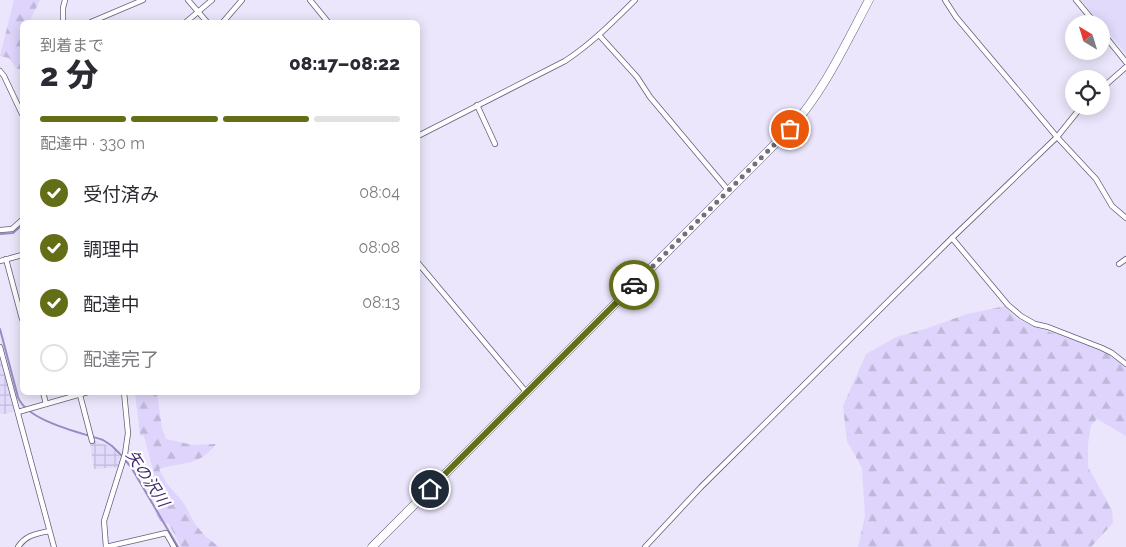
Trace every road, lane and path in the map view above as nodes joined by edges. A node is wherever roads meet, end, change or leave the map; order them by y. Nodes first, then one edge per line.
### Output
1 (65, 0) edge
2 (143, 0) edge
3 (188, 0) edge
4 (212, 0) edge
5 (242, 0) edge
6 (310, 0) edge
7 (635, 0) edge
8 (869, 0) edge
9 (944, 0) edge
10 (1076, 0) edge
11 (199, 12) junction
12 (1088, 15) edge
13 (63, 20) edge
14 (96, 20) edge
15 (189, 20) edge
16 (205, 20) edge
17 (225, 20) edge
18 (326, 20) edge
19 (599, 35) junction
20 (1110, 42) edge
21 (1126, 62) edge
22 (1126, 67) edge
23 (0, 71) edge
24 (1110, 81) edge
25 (477, 105) junction
26 (20, 110) edge
27 (1075, 115) edge
28 (420, 135) edge
29 (1057, 137) junction
30 (495, 144) dead end
31 (728, 190) junction
32 (1126, 218) edge
33 (20, 222) edge
34 (0, 230) edge
35 (952, 238) junction
36 (20, 256) edge
37 (6, 259) junction
38 (1126, 259) edge
39 (0, 261) edge
40 (1120, 264) dead end
41 (420, 265) edge
42 (20, 312) edge
43 (0, 347) edge
44 (1126, 364) edge
45 (527, 392) junction
46 (43, 395) edge
47 (80, 395) joint
48 (124, 395) edge
49 (46, 404) junction
50 (18, 412) junction
51 (91, 438) dead end
52 (49, 531) junction
53 (18, 547) edge
54 (54, 547) edge
55 (106, 547) edge
56 (174, 547) edge
57 (372, 547) edge
58 (645, 547) edge

1 - 13 street
2 - 14 street
3 - 11 street
4 - 11 street
5 - 17 street
6 - 18 street
7 - 19 street
8 - 31 main road
9 - 29 street
10 - 12 street
11 - 15 street
11 - 16 street
19 - 25 street
19 - 31 street
20 - 21 street
22 - 24 street
23 - 26 street
25 - 28 street
25 - 30 street
27 - 29 street
29 - 32 street
29 - 35 street
31 - 45 main road
33 - 34 street
35 - 44 street
35 - 58 street
36 - 37 street
37 - 39 street
37 - 42 street
38 - 40 street
41 - 45 street
43 - 50 street
45 - 57 main road
46 - 49 street
47 - 49 street
47 - 51 street
48 - 55 street
49 - 50 street
50 - 52 street
52 - 53 street
52 - 54 street
55 - 56 street

